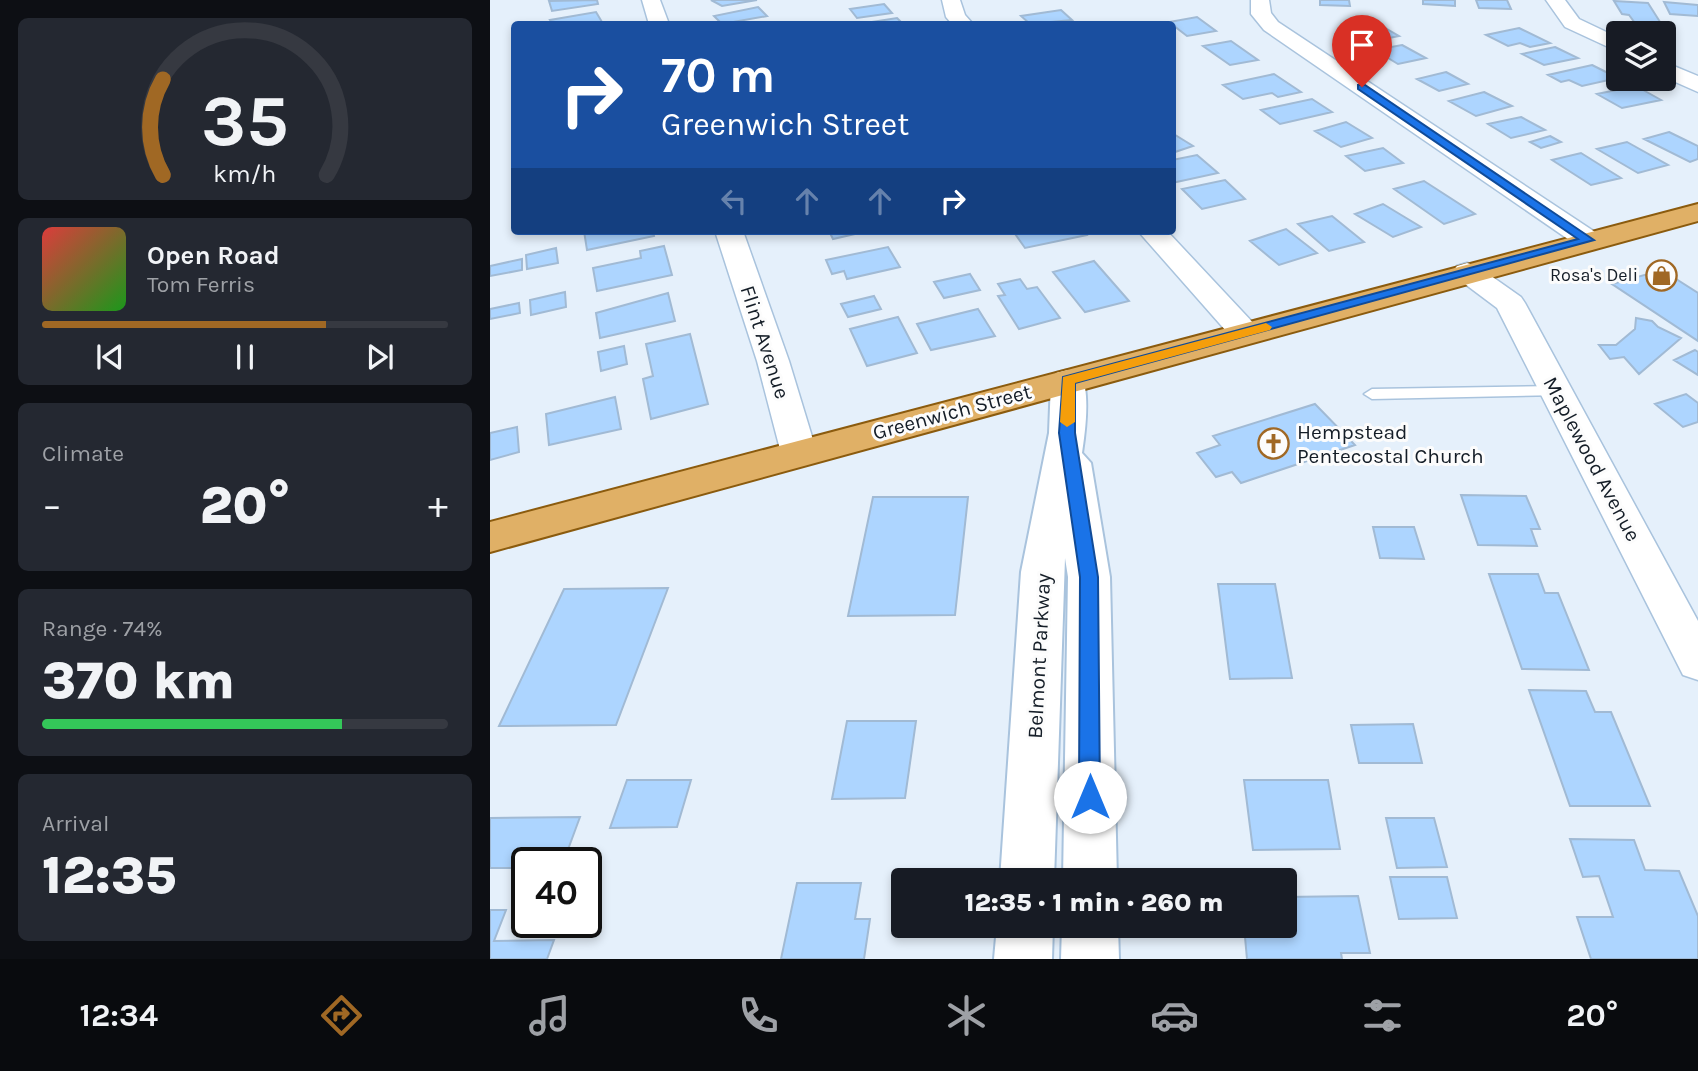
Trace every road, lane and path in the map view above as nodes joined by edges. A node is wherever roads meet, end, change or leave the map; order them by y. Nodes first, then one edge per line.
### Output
1 (651, 0) edge
2 (951, 0) edge
3 (1260, 0) edge
4 (1555, 0) edge
5 (658, 21) edge
6 (960, 21) edge
7 (1606, 40) edge
8 (1676, 74) edge
9 (1698, 85) edge
10 (1698, 212) edge
11 (730, 235) edge
12 (1156, 235) edge
13 (1588, 240) junction
14 (1467, 272) junction
15 (1245, 333) junction
16 (1068, 381) junction
17 (1556, 391) junction
18 (1372, 394) dead end
19 (1067, 433) junction
20 (799, 453) junction
21 (490, 537) edge
22 (1693, 641) edge
23 (1028, 868) edge
24 (1090, 868) edge
25 (1024, 938) edge
26 (1090, 938) edge
27 (1023, 959) edge
28 (1090, 959) edge

1 - 5 street
2 - 6 street
3 - 13 street
4 - 7 street
8 - 9 street
10 - 13 main road, Greenwich Street
11 - 20 street, Flint Avenue
12 - 15 street
13 - 14 main road, Greenwich Street
14 - 15 main road, Greenwich Street
14 - 17 street, Maplewood Avenue
15 - 16 main road, Greenwich Street
16 - 19 street, Belmont Parkway
16 - 20 main road, Greenwich Street
17 - 18 lane
17 - 22 street, Maplewood Avenue
19 - 23 street, Belmont Parkway
19 - 24 street, Belmont Parkway
20 - 21 main road, Greenwich Street
25 - 27 street
26 - 28 street

